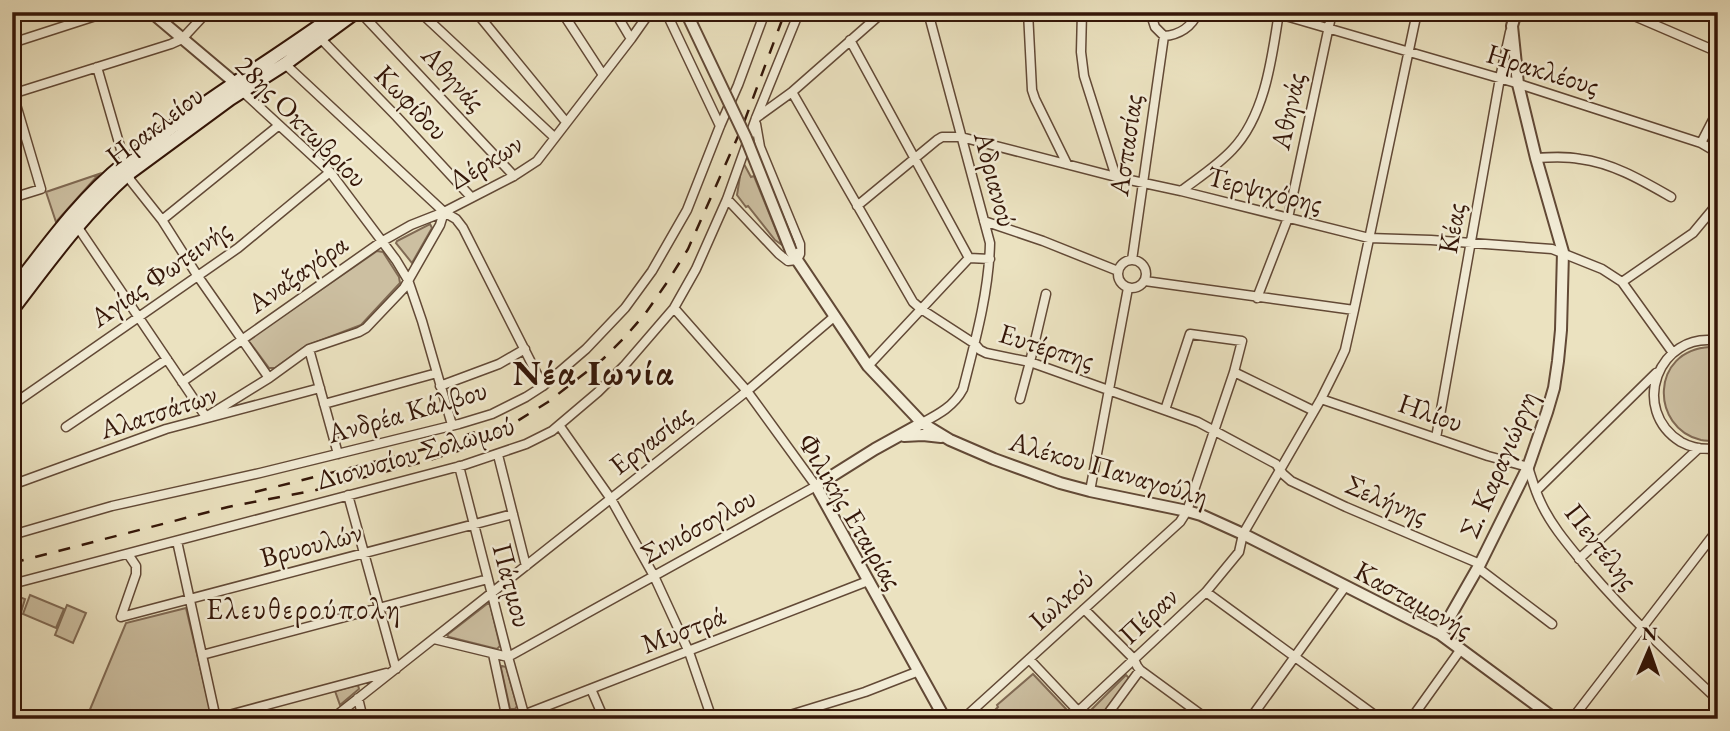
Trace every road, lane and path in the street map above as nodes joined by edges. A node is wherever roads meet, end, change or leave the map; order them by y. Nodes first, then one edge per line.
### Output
1 (108, 12) edge
2 (151, 12) edge
3 (207, 12) edge
4 (339, 12) edge
5 (358, 12) edge
6 (420, 12) edge
7 (476, 12) edge
8 (562, 12) edge
9 (615, 12) edge
10 (650, 12) edge
11 (666, 12) edge
12 (687, 12) edge
13 (765, 12) edge
14 (800, 12) edge
15 (883, 12) edge
16 (928, 12) edge
17 (1028, 12) edge
18 (1082, 12) edge
19 (1150, 12) edge
20 (1198, 12) edge
21 (1332, 12) edge
22 (1417, 12) edge
23 (1516, 12) edge
24 (1625, 12) edge
25 (1276, 13) edge
26 (1512, 26) junction
27 (1328, 29) junction
28 (1164, 36) junction
29 (320, 38) junction
30 (182, 39) junction
31 (631, 39) junction
32 (849, 40) junction
33 (12, 43) edge
34 (1409, 52) junction
35 (1718, 52) edge
36 (285, 64) junction
37 (97, 67) junction
38 (603, 75) junction
39 (1500, 78) junction
40 (1518, 84) junction
41 (238, 87) junction
42 (792, 92) junction
43 (13, 93) edge
44 (1718, 110) edge
45 (756, 118) junction
46 (566, 122) junction
47 (278, 125) junction
48 (720, 125) junction
49 (554, 137) junction
50 (961, 137) junction
51 (1701, 143) junction
52 (1718, 153) edge
53 (914, 157) junction
54 (1536, 158) junction
55 (1067, 164) junction
56 (126, 169) junction
57 (330, 172) junction
58 (514, 176) junction
59 (1116, 177) junction
60 (1143, 183) junction
61 (1181, 191) junction
62 (471, 197) junction
63 (1671, 197) dead end
64 (12, 198) edge
65 (727, 199) junction
66 (1718, 203) edge
67 (857, 206) junction
68 (444, 212) junction
69 (1288, 218) junction
70 (162, 220) junction
71 (984, 221) junction
72 (77, 226) junction
73 (1369, 238) junction
74 (381, 242) junction
75 (1471, 243) junction
76 (1563, 252) junction
77 (794, 256) junction
78 (969, 258) junction
79 (990, 259) junction
80 (1132, 260) junction
81 (1118, 271) junction
82 (197, 275) junction
83 (408, 280) junction
84 (1145, 281) junction
85 (1622, 282) junction
86 (1128, 288) junction
87 (12, 291) edge
88 (1046, 294) dead end
89 (1257, 298) junction
90 (674, 308) junction
91 (920, 309) junction
92 (12, 310) edge
93 (1354, 310) junction
94 (138, 316) junction
95 (835, 316) junction
96 (242, 340) junction
97 (1718, 341) edge
98 (975, 344) junction
99 (309, 349) junction
100 (525, 349) junction
101 (1673, 352) junction
102 (167, 359) junction
103 (1030, 362) junction
104 (868, 366) junction
105 (1659, 371) junction
106 (1234, 372) junction
107 (437, 373) junction
108 (269, 378) junction
109 (182, 382) junction
110 (440, 386) junction
111 (543, 386) junction
112 (320, 388) junction
113 (1109, 389) junction
114 (747, 391) junction
115 (1020, 399) dead end
116 (1321, 399) junction
117 (324, 404) junction
118 (12, 405) edge
119 (1165, 410) junction
120 (1314, 411) junction
121 (206, 417) junction
122 (922, 423) junction
123 (452, 425) junction
124 (559, 425) junction
125 (66, 427) dead end
126 (1213, 431) junction
127 (898, 436) junction
128 (1436, 438) junction
129 (950, 440) junction
130 (1718, 448) edge
131 (1699, 449) junction
132 (338, 454) junction
133 (498, 454) junction
134 (459, 466) junction
135 (1528, 467) junction
136 (1281, 469) junction
137 (12, 485) edge
138 (816, 486) junction
139 (1536, 491) junction
140 (1090, 492) junction
141 (348, 495) junction
142 (611, 499) junction
143 (1187, 511) junction
144 (513, 514) junction
145 (474, 525) junction
146 (1718, 529) edge
147 (1243, 534) junction
148 (12, 536) edge
149 (177, 541) junction
150 (364, 553) junction
151 (128, 554) junction
152 (1579, 559) junction
153 (526, 566) junction
154 (1479, 566) junction
155 (654, 576) junction
156 (488, 579) junction
157 (869, 581) junction
158 (12, 584) edge
159 (1345, 587) junction
160 (1206, 592) junction
161 (491, 593) junction
162 (190, 599) junction
163 (379, 608) junction
164 (1084, 609) junction
165 (1552, 624) dead end
166 (1641, 628) junction
167 (1440, 634) junction
168 (434, 639) junction
169 (1461, 649) junction
170 (689, 652) junction
171 (202, 654) junction
172 (493, 654) junction
173 (508, 657) junction
174 (1295, 657) junction
175 (1029, 659) junction
176 (1134, 659) junction
177 (394, 670) junction
178 (1140, 670) junction
179 (919, 671) junction
180 (591, 689) junction
181 (358, 698) junction
182 (1718, 700) edge
183 (1078, 711) junction
184 (524, 714) junction
185 (216, 718) edge
186 (332, 719) edge
187 (363, 719) edge
188 (507, 719) edge
189 (513, 719) edge
190 (604, 719) edge
191 (712, 719) edge
192 (777, 719) edge
193 (945, 719) edge
194 (963, 719) edge
195 (1070, 719) edge
196 (1104, 719) edge
197 (1207, 719) edge
198 (1250, 719) edge
199 (1380, 719) edge
200 (1411, 719) edge
201 (1555, 719) edge
202 (1572, 719) edge

1 - 33 street
2 - 30 street, 28ης Οκτωβρίου
3 - 30 street
4 - 41 main road, Ηρακλείου
5 - 29 main road, Ηρακλείου
5 - 58 street, Αθηνάς
6 - 49 street
7 - 46 street
8 - 38 street
9 - 31 street
10 - 31 street, Δέρκων
11 - 48 street
12 - 77 street, Αλέκου Παναγούλη, bridge
13 - 48 street, Ανδρέα Κάλβου
14 - 45 street, Διονυσίου Σολωμού
15 - 32 street
16 - 50 street, Αδριανού
17 - 55 street
18 - 59 street
19 - 28 street
20 - 28 street
21 - 27 street, Αθηνάς
22 - 34 street, Πέραν
23 - 26 street, Σ. Καραγιώργη
24 - 35 street
25 - 27 street, Ηρακλέους
25 - 61 street
26 - 39 street, Κέας
26 - 40 street, Σ. Καραγιώργη
27 - 34 street, Ηρακλέους
27 - 69 street, Αθηνάς
28 - 60 street, Ασπασίας
29 - 36 main road, Ηρακλείου
29 - 62 street, Κωφίδου
30 - 37 street
30 - 41 street, 28ης Οκτωβρίου
31 - 38 street, Δέρκων
32 - 42 street
32 - 53 street
34 - 39 street, Ηρακλέους
34 - 73 street, Πέραν
36 - 41 main road, Ηρακλείου
36 - 68 street
37 - 43 street
37 - 56 street
38 - 46 street, Δέρκων
39 - 40 street, Ηρακλέους
39 - 75 street, Κέας
40 - 51 street, Ηρακλέους
40 - 54 street, Σ. Καραγιώργη
41 - 47 street, 28ης Οκτωβρίου
41 - 56 main road, Ηρακλείου
42 - 45 street
42 - 67 street, Ευτέρπης
43 - 64 street
44 - 51 street
45 - 65 street, Διονυσίου Σολωμού
45 - 77 street
46 - 49 street, Δέρκων
47 - 57 street, 28ης Οκτωβρίου
47 - 70 street
48 - 111 street, Ανδρέα Κάλβου
49 - 58 street, Δέρκων
50 - 53 street
50 - 55 street, Τερψιχόρης
50 - 71 street, Αδριανού
51 - 52 street, Ηρακλέους
53 - 67 street
53 - 78 street
54 - 63 street
54 - 76 street, Σ. Καραγιώργη
55 - 59 street, Τερψιχόρης
56 - 70 street
56 - 72 main road, Ηρακλείου
56 - 87 main road, Ηρακλείου
57 - 74 street, 28ης Οκτωβρίου
57 - 82 street, Αγίας Φωτεινής
58 - 62 street, Δέρκων
59 - 60 street, Τερψιχόρης
60 - 61 street, Τερψιχόρης
60 - 80 street, Ασπασίας
61 - 69 street, Τερψιχόρης
62 - 68 street, Δέρκων
65 - 77 street, Αλέκου Παναγούλη
65 - 90 street, Διονυσίου Σολωμού
66 - 85 street
67 - 91 street, Ευτέρπης
68 - 74 street, Αναξαγόρα
68 - 83 street, Δέρκων
68 - 100 street
69 - 73 street, Τερψιχόρης
69 - 89 street, Αθηνάς
70 - 82 street
71 - 79 street, Αδριανού
71 - 81 street
72 - 92 main road, Ηρακλείου
72 - 94 street
73 - 75 street, Τερψιχόρης
73 - 93 street, Πέραν
74 - 83 street, 28ης Οκτωβρίου
74 - 96 street, Αναξαγόρα
75 - 76 street, Τερψιχόρης
75 - 128 street, Κέας
76 - 85 street, Τερψιχόρης
76 - 135 street, Σ. Καραγιώργη
77 - 95 street, Αλέκου Παναγούλη
78 - 79 street
78 - 91 street
79 - 98 street, Αδριανού
80 - 81 street
80 - 84 street
81 - 86 street
82 - 94 street, Αγίας Φωτεινής
82 - 96 street
83 - 99 street, Δέρκων
83 - 107 street, 28ης Οκτωβρίου
84 - 86 street
84 - 89 street
85 - 101 street
86 - 113 street
88 - 103 street
89 - 93 street
90 - 114 street, Φιλικής Εταιρίας
90 - 124 street, Διονυσίου Σολωμού
91 - 98 street, Ευτέρπης
91 - 104 street
93 - 116 street, Πέραν
94 - 102 street
94 - 118 street, Αγίας Φωτεινής
95 - 104 street, Αλέκου Παναγούλη
95 - 114 street, Εργασίας
96 - 108 street
96 - 109 street, Αναξαγόρα
97 - 101 street
98 - 103 street, Ευτέρπης
98 - 122 street, Αδριανού
99 - 108 street, Δέρκων
99 - 112 street
100 - 110 street
100 - 111 street
101 - 105 street
102 - 109 street
102 - 125 street
103 - 113 street, Ευτέρπης
103 - 115 street
104 - 122 street, Αλέκου Παναγούλη
105 - 131 street
105 - 139 street
106 - 119 street
106 - 120 street
106 - 126 street
107 - 110 street, 28ης Οκτωβρίου
107 - 117 street
108 - 121 street, Δέρκων
109 - 121 street
110 - 123 street, 28ης Οκτωβρίου
111 - 123 street, Ανδρέα Κάλβου
112 - 117 street
112 - 121 street, Αλατσάτων
113 - 119 street, Ευτέρπης
113 - 140 street
114 - 138 street, Φιλικής Εταιρίας
114 - 142 street, Εργασίας
116 - 120 street, Πέραν
116 - 128 street, Ηλίου
117 - 132 street
119 - 126 street, Ευτέρπης
120 - 136 street, Πέραν
121 - 137 street, Αλατσάτων
122 - 127 street, Σινιόσογλου
122 - 129 street, Αλέκου Παναγούλη
123 - 132 street, Ανδρέα Κάλβου
124 - 133 street, Διονυσίου Σολωμού
124 - 142 street
126 - 136 street, Ευτέρπης
126 - 143 street
127 - 129 street
127 - 138 street, Σινιόσογλου
128 - 135 street, Ηλίου
129 - 140 street, Αλέκου Παναγούλη
130 - 131 street
131 - 152 street
132 - 148 street, Ανδρέα Κάλβου
133 - 134 street, Διονυσίου Σολωμού
133 - 144 street
134 - 141 street, Διονυσίου Σολωμού
134 - 145 street, Πάτμου
135 - 139 street, Πεντέλης
135 - 154 street, Σ. Καραγιώργη
136 - 147 street, Πέραν
136 - 154 street, Σελήνης
138 - 155 street, Σινιόσογλου
138 - 157 street, Φιλικής Εταιρίας
139 - 152 street, Πεντέλης
140 - 143 street, Αλέκου Παναγούλη
141 - 149 street, Διονυσίου Σολωμού
141 - 150 street
142 - 153 street, Εργασίας
142 - 155 street
143 - 147 street, Αλέκου Παναγούλη
143 - 164 street, Ιωλκού
144 - 145 street, Βρυουλών
144 - 153 street
145 - 150 street, Βρυουλών
145 - 156 street, Πάτμου
146 - 166 street
147 - 159 street, Κασταμονής
147 - 160 street, Πέραν
149 - 151 street, Διονυσίου Σολωμού
149 - 162 street
150 - 162 street, Βρυουλών
150 - 163 street
151 - 158 street, Διονυσίου Σολωμού
151 - 162 street, Βρυουλών
152 - 166 street, Πεντέλης
153 - 161 street, Εργασίας
154 - 165 street, Σελήνης
154 - 167 street, Σ. Καραγιώργη
155 - 170 street
155 - 173 street, Σινιόσογλου
156 - 161 street, Πάτμου
156 - 163 street
157 - 170 street, Μυστρά
157 - 179 street, Φιλικής Εταιρίας
159 - 167 street, Κασταμονής
159 - 174 street
160 - 174 street
160 - 176 street, Πέραν
161 - 168 street, Εργασίας
161 - 173 street, Πάτμου
162 - 171 street
163 - 171 street
163 - 177 street
164 - 175 street, Ιωλκού
164 - 176 street
166 - 182 street, Πεντέλης
166 - 202 street
167 - 169 street, Κασταμονής
168 - 172 street
168 - 177 street, Εργασίας
169 - 200 street
169 - 201 street, Κασταμονής
170 - 180 street, Μυστρά
170 - 191 street
171 - 185 street
172 - 173 street
172 - 188 street
173 - 184 street, Πάτμου
174 - 198 street
174 - 199 street
175 - 183 street
175 - 194 street, Ιωλκού
176 - 178 street
176 - 183 street, Πέραν
177 - 181 street, Εργασίας
177 - 185 street
178 - 196 street, Πέραν
178 - 197 street
179 - 192 street
179 - 193 street, Φιλικής Εταιρίας
180 - 184 street, Μυστρά
180 - 190 street
181 - 186 street, Εργασίας
181 - 187 street
183 - 195 street, Πέραν
184 - 189 street, Μυστρά

